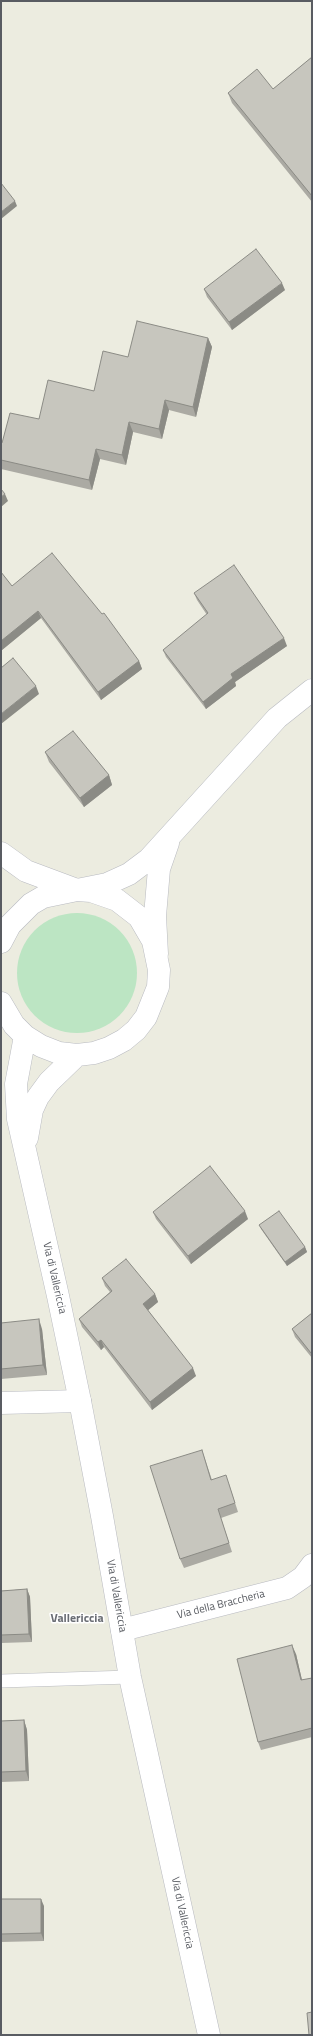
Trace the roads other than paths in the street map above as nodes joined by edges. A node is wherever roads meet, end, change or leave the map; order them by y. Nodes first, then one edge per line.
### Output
1 (312, 690) edge
2 (172, 836) junction
3 (1, 853) edge
4 (77, 890) junction
5 (1, 942) edge
6 (158, 954) junction
7 (1, 1003) edge
8 (25, 1036) junction
9 (77, 1055) junction
10 (25, 1157) junction
11 (80, 1401) junction
12 (1, 1403) edge
13 (312, 1565) edge
14 (122, 1630) junction
15 (130, 1677) junction
16 (1, 1681) edge
17 (209, 2035) edge

1 - 2 street
2 - 4 street
2 - 6 street
3 - 4 street
4 - 5 street
4 - 6 street
6 - 9 street
7 - 8 street
8 - 9 street
8 - 10 street, Via di Vallericcia
9 - 10 street, Via di Vallericcia
10 - 11 street, Via di Vallericcia
11 - 12 street
11 - 14 street, Via di Vallericcia
13 - 14 street, Via della Braccheria
14 - 15 street, Via di Vallericcia
15 - 16 lane
15 - 17 street, Via di Vallericcia

